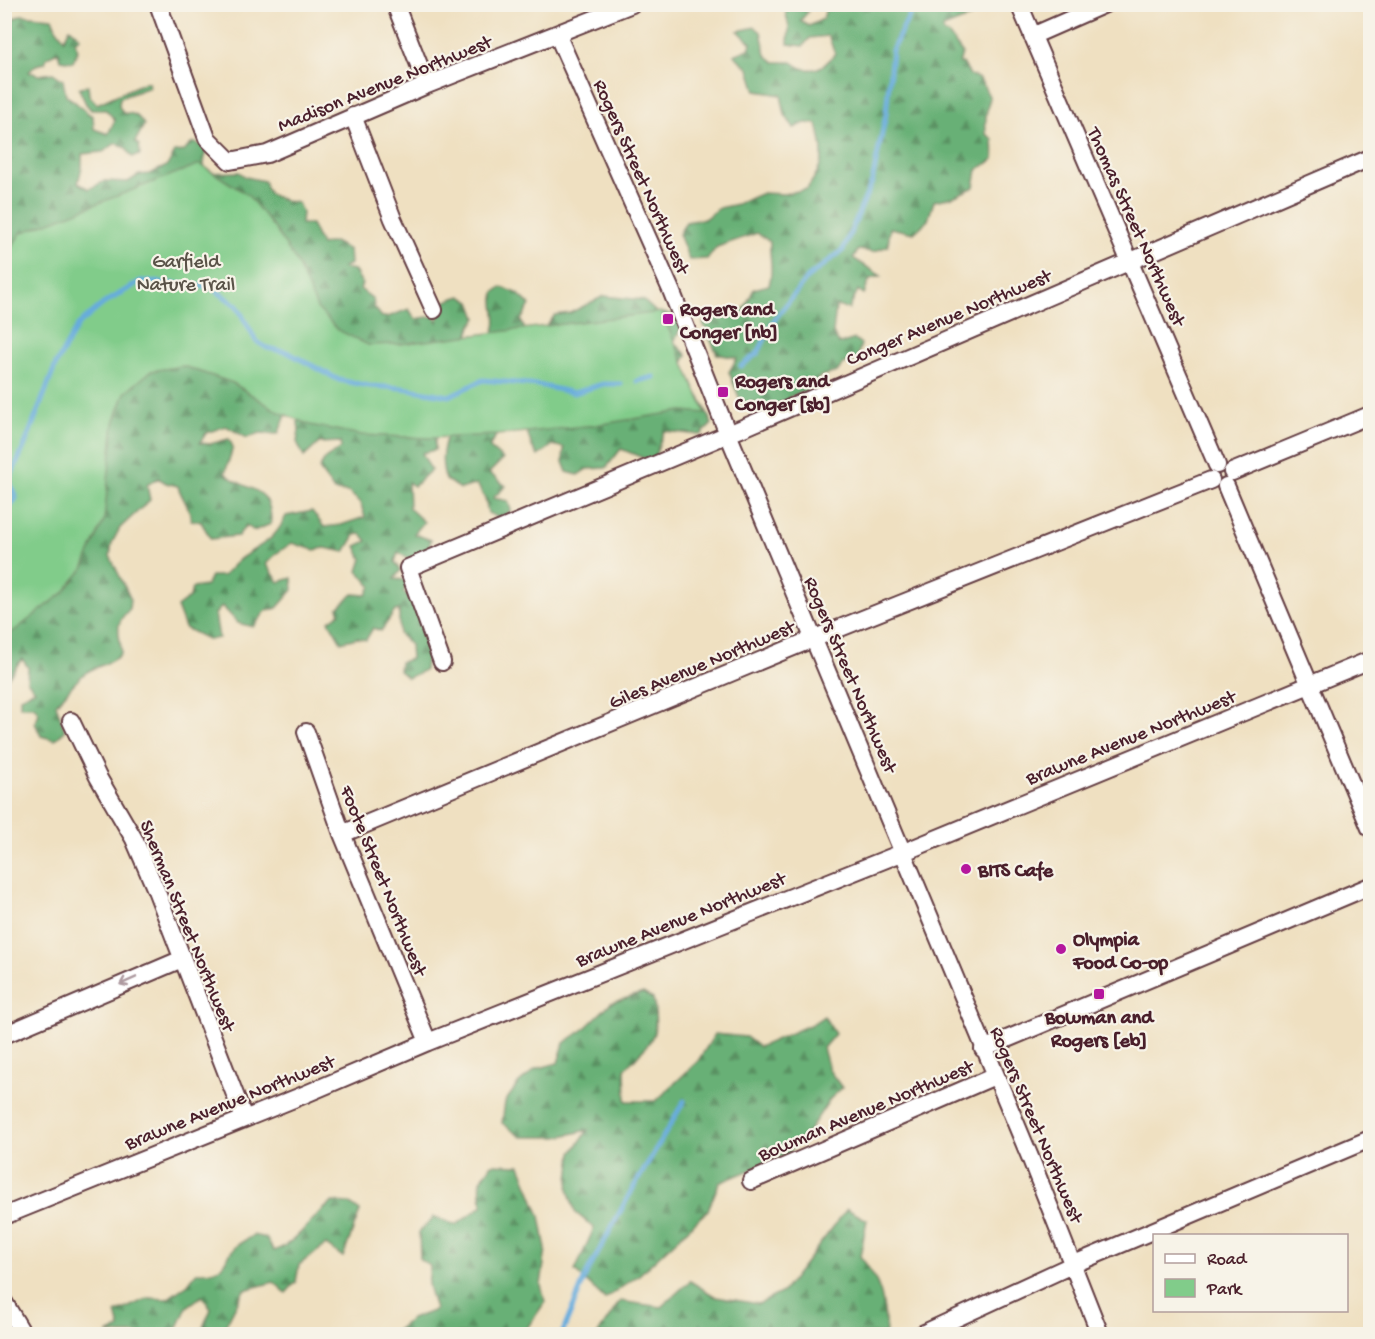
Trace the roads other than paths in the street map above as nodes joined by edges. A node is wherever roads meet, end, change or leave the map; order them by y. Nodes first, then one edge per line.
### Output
1 (158, 4) edge
2 (395, 4) edge
3 (632, 4) edge
4 (1019, 4) edge
5 (1105, 4) edge
6 (557, 34) junction
7 (1032, 36) junction
8 (427, 86) junction
9 (353, 116) junction
10 (1371, 158) edge
11 (1131, 260) junction
12 (434, 310) dead end
13 (1371, 415) edge
14 (728, 434) junction
15 (1222, 476) junction
16 (814, 638) junction
17 (1371, 660) edge
18 (442, 662) dead end
19 (1310, 685) junction
20 (71, 720) dead end
21 (306, 732) dead end
22 (1371, 828) edge
23 (342, 834) junction
24 (904, 852) junction
25 (1371, 886) edge
26 (182, 959) junction
27 (4, 1035) edge
28 (428, 1042) junction
29 (983, 1049) junction
30 (995, 1076) junction
31 (244, 1118) junction
32 (1371, 1139) edge
33 (751, 1181) dead end
34 (4, 1216) edge
35 (1074, 1264) junction
36 (4, 1302) edge
37 (23, 1335) edge
38 (922, 1335) edge
39 (1100, 1335) edge

1 - 9 street, Madison Avenue Northwest
2 - 8 street
3 - 6 street, Madison Avenue Northwest
4 - 7 street, Thomas Street Northwest
5 - 7 street
6 - 8 street, Madison Avenue Northwest
6 - 14 street, Rogers Street Northwest
7 - 11 street, Thomas Street Northwest
8 - 9 street, Madison Avenue Northwest
9 - 12 street
10 - 11 street, Conger Avenue Northwest
11 - 14 street, Conger Avenue Northwest
11 - 15 street, Thomas Street Northwest
13 - 15 street, Giles Avenue Northwest
14 - 16 street, Rogers Street Northwest
14 - 18 street, Conger Avenue Northwest
15 - 16 street, Giles Avenue Northwest
15 - 19 street, Thomas Street Northwest
16 - 23 street, Giles Avenue Northwest
16 - 24 street, Rogers Street Northwest
17 - 19 street, Brawne Avenue Northwest
19 - 22 street, Thomas Street Northwest
19 - 24 street, Brawne Avenue Northwest
20 - 26 street, Sherman Street Northwest
21 - 23 street, Foote Street Northwest
23 - 28 street, Foote Street Northwest
24 - 28 street, Brawne Avenue Northwest
24 - 29 street, Rogers Street Northwest
25 - 29 street, Bowman Avenue Northwest
26 -> 27 street
26 - 31 street, Sherman Street Northwest
28 - 31 street, Brawne Avenue Northwest
29 - 30 street, Rogers Street Northwest
30 - 33 street, Bowman Avenue Northwest
30 - 35 street, Rogers Street Northwest
31 - 34 street, Brawne Avenue Northwest
32 - 35 street
35 - 38 street
35 - 39 street, Rogers Street Northwest
36 - 37 street

